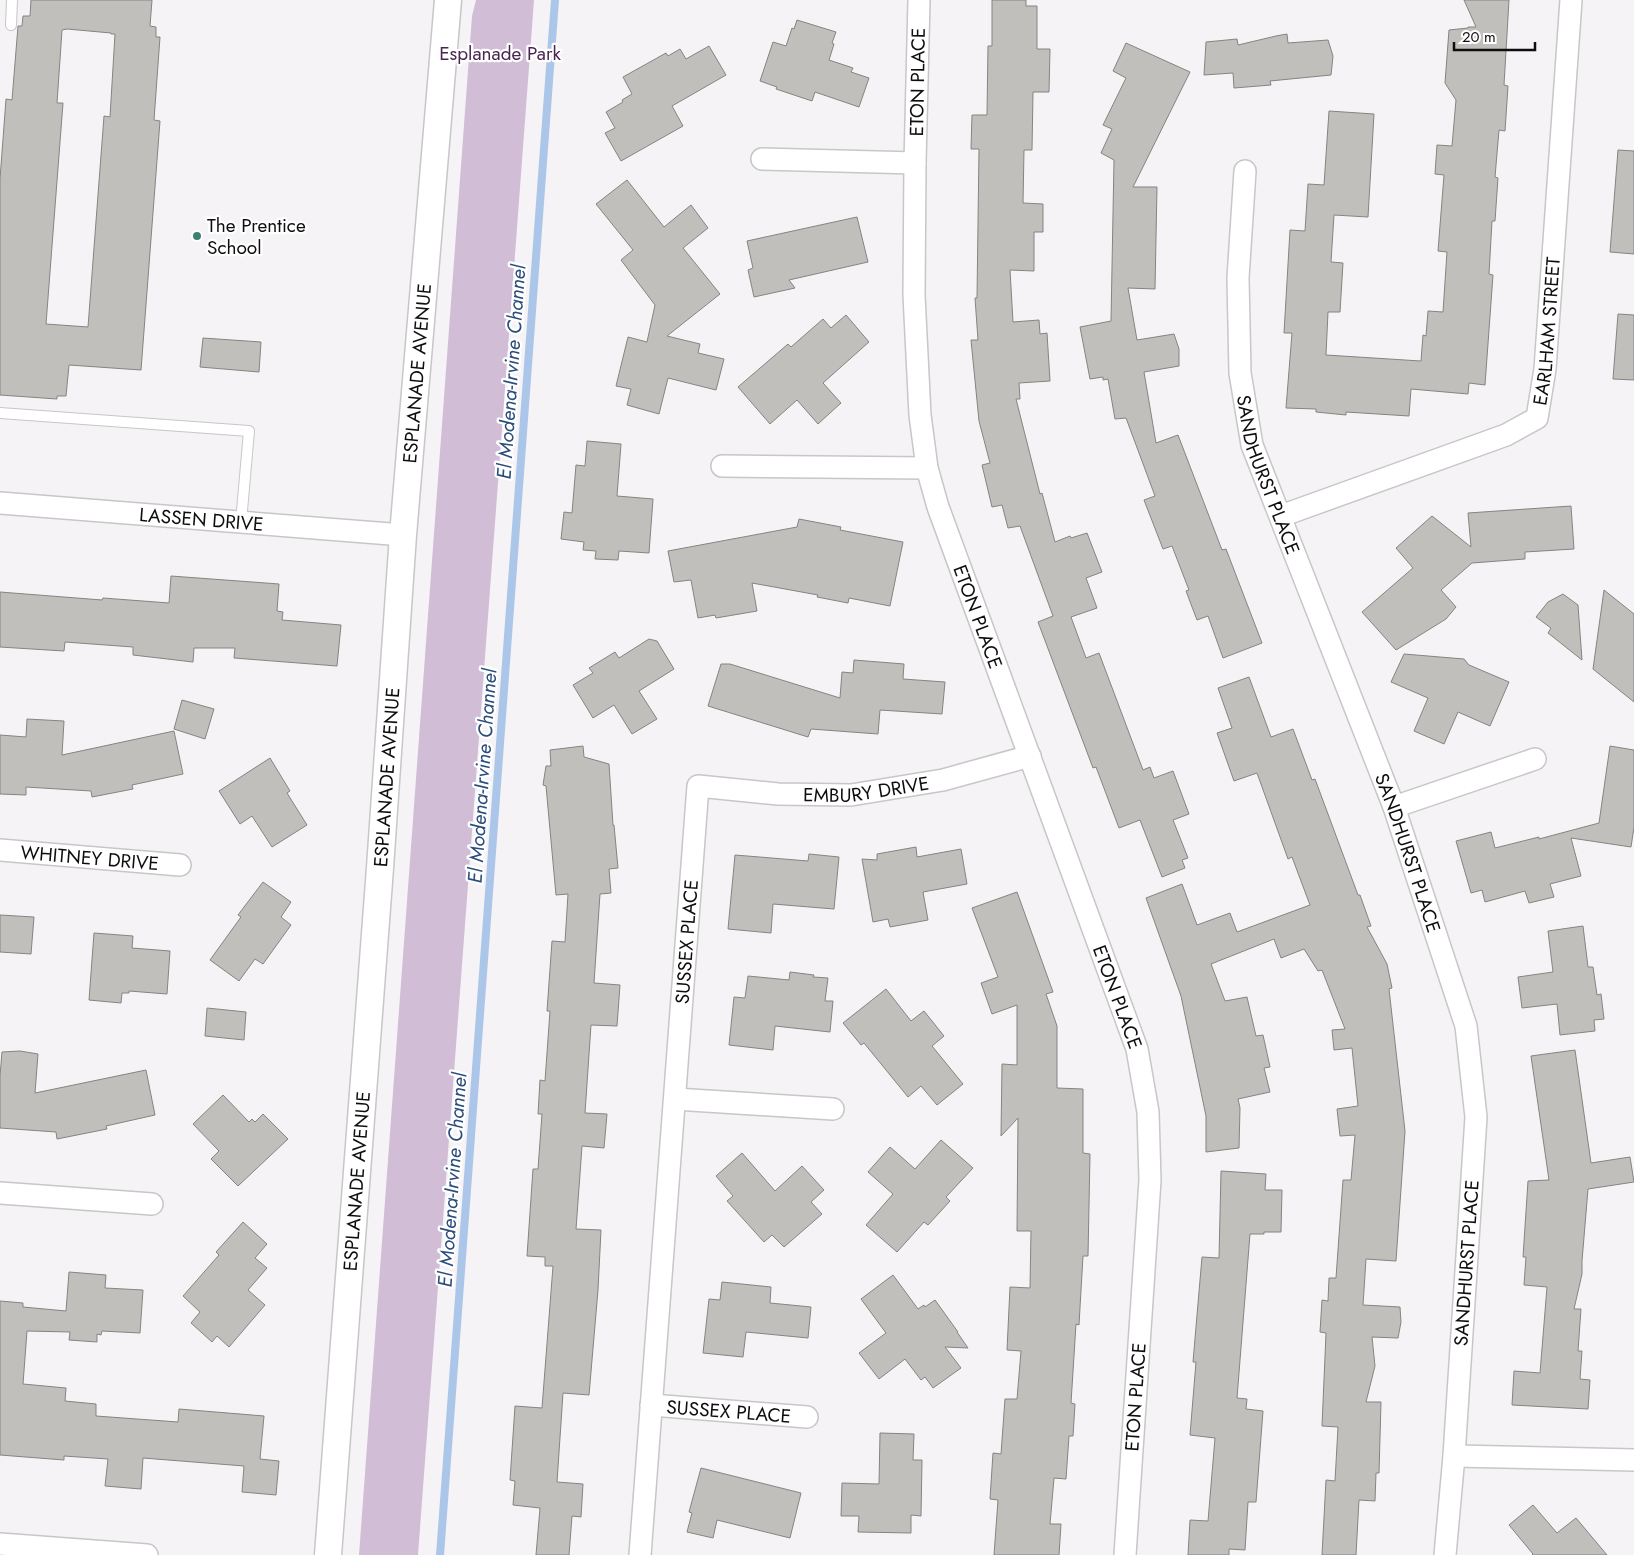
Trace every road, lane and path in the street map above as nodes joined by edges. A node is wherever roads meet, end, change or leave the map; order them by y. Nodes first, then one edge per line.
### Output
1 (12, 0) edge
2 (448, 0) edge
3 (919, 0) edge
4 (1571, 0) edge
5 (11, 25) dead end
6 (762, 158) dead end
7 (915, 164) junction
8 (1245, 170) dead end
9 (0, 413) edge
10 (722, 466) dead end
11 (927, 468) junction
12 (0, 504) edge
13 (1281, 516) junction
14 (242, 522) junction
15 (404, 535) junction
16 (1030, 756) junction
17 (1535, 759) dead end
18 (698, 786) joint
19 (1394, 807) junction
20 (0, 850) edge
21 (180, 865) dead end
22 (675, 1099) junction
23 (833, 1109) dead end
24 (0, 1193) edge
25 (152, 1204) dead end
26 (651, 1405) junction
27 (806, 1417) dead end
28 (1454, 1456) junction
29 (1634, 1460) edge
30 (0, 1544) edge
31 (148, 1555) edge
32 (328, 1555) edge
33 (640, 1555) edge
34 (1125, 1555) edge
35 (1445, 1555) edge

1 - 5 lane
2 - 15 street, ESPLANADE AVENUE
3 - 7 street, ETON PLACE
4 - 13 street, EARLHAM STREET
6 - 7 street, ETON PLACE
7 - 11 street, ETON PLACE
8 - 13 street, SANDHURST PLACE
9 - 14 lane
10 - 11 street
11 - 16 street, ETON PLACE
12 - 14 street, LASSEN DRIVE
13 - 19 street, SANDHURST PLACE
14 - 15 street, LASSEN DRIVE
15 - 32 street, ESPLANADE AVENUE
16 - 18 street, EMBURY DRIVE
16 - 34 street, ETON PLACE
17 - 19 street
18 - 22 street, SUSSEX PLACE
19 - 28 street, SANDHURST PLACE
20 - 21 street, WHITNEY DRIVE
22 - 23 street
22 - 26 street, SUSSEX PLACE
24 - 25 street
26 - 27 street, SUSSEX PLACE
26 - 33 street, SUSSEX PLACE
28 - 29 street
28 - 35 street, SANDHURST PLACE
30 - 31 street

